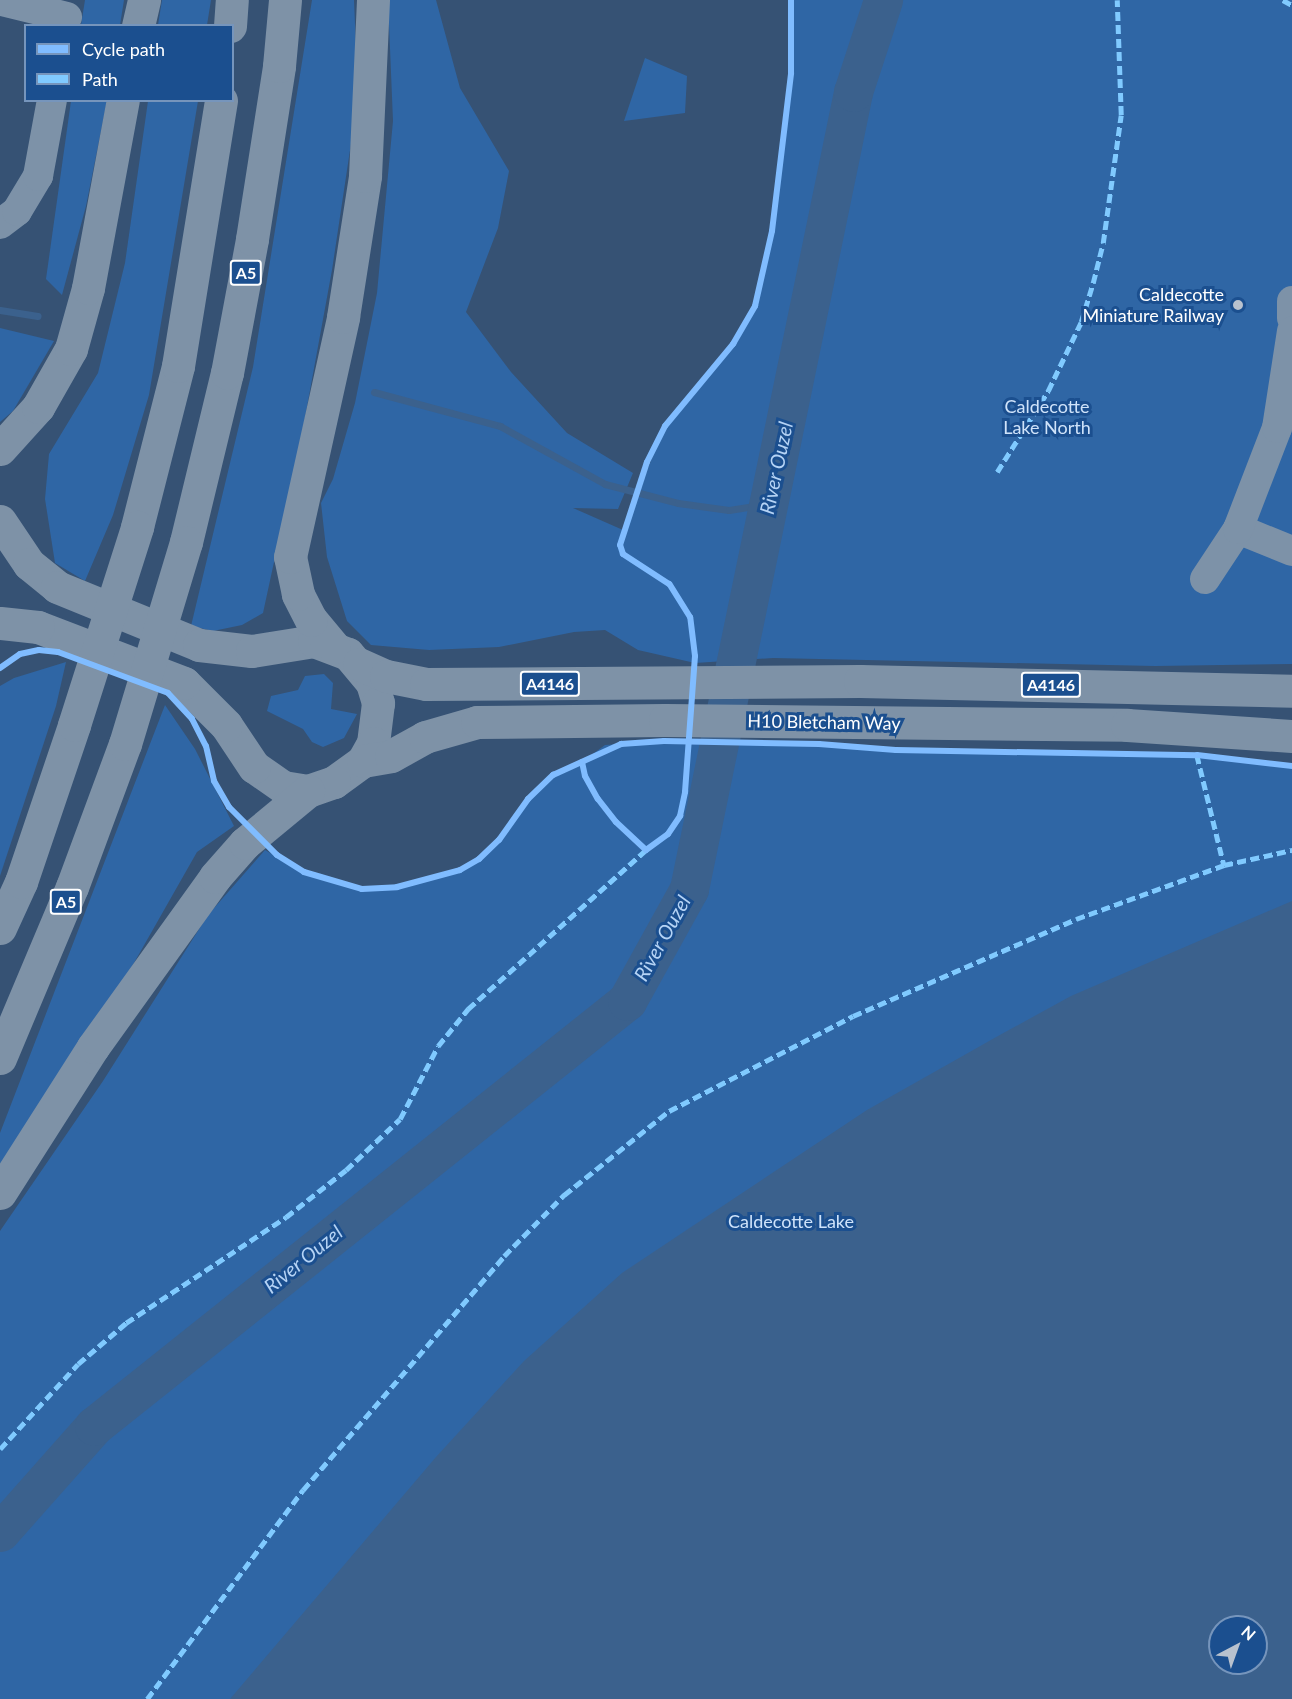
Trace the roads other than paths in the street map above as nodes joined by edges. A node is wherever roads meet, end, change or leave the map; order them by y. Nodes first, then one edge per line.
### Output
1 (144, 0) edge
2 (232, 0) edge
3 (285, 0) edge
4 (373, 0) edge
5 (2, 1) edge
6 (67, 14) edge
7 (138, 24) edge
8 (230, 24) edge
9 (52, 102) edge
10 (123, 102) edge
11 (221, 102) edge
12 (6, 210) edge
13 (1292, 312) edge
14 (0, 448) edge
15 (0, 521) edge
16 (1238, 529) junction
17 (1292, 551) edge
18 (1205, 579) dead end
19 (0, 623) edge
20 (346, 656) junction
21 (1292, 691) edge
22 (1292, 736) edge
23 (363, 761) junction
24 (308, 791) junction
25 (0, 928) edge
26 (0, 1058) edge
27 (0, 1193) edge

1 - 7 highway
2 - 8 highway
3 - 26 highway, A5, bridge
4 - 20 highway
5 - 6 lane
9 - 12 lane
10 - 14 highway
11 - 25 highway, bridge
13 - 16 lane
15 - 20 highway
16 - 17 lane
16 - 18 lane
19 - 24 highway
20 - 21 highway, A4146
20 - 23 highway
22 - 23 highway, H10 Bletcham Way / A4146
23 - 24 highway
24 - 27 highway

